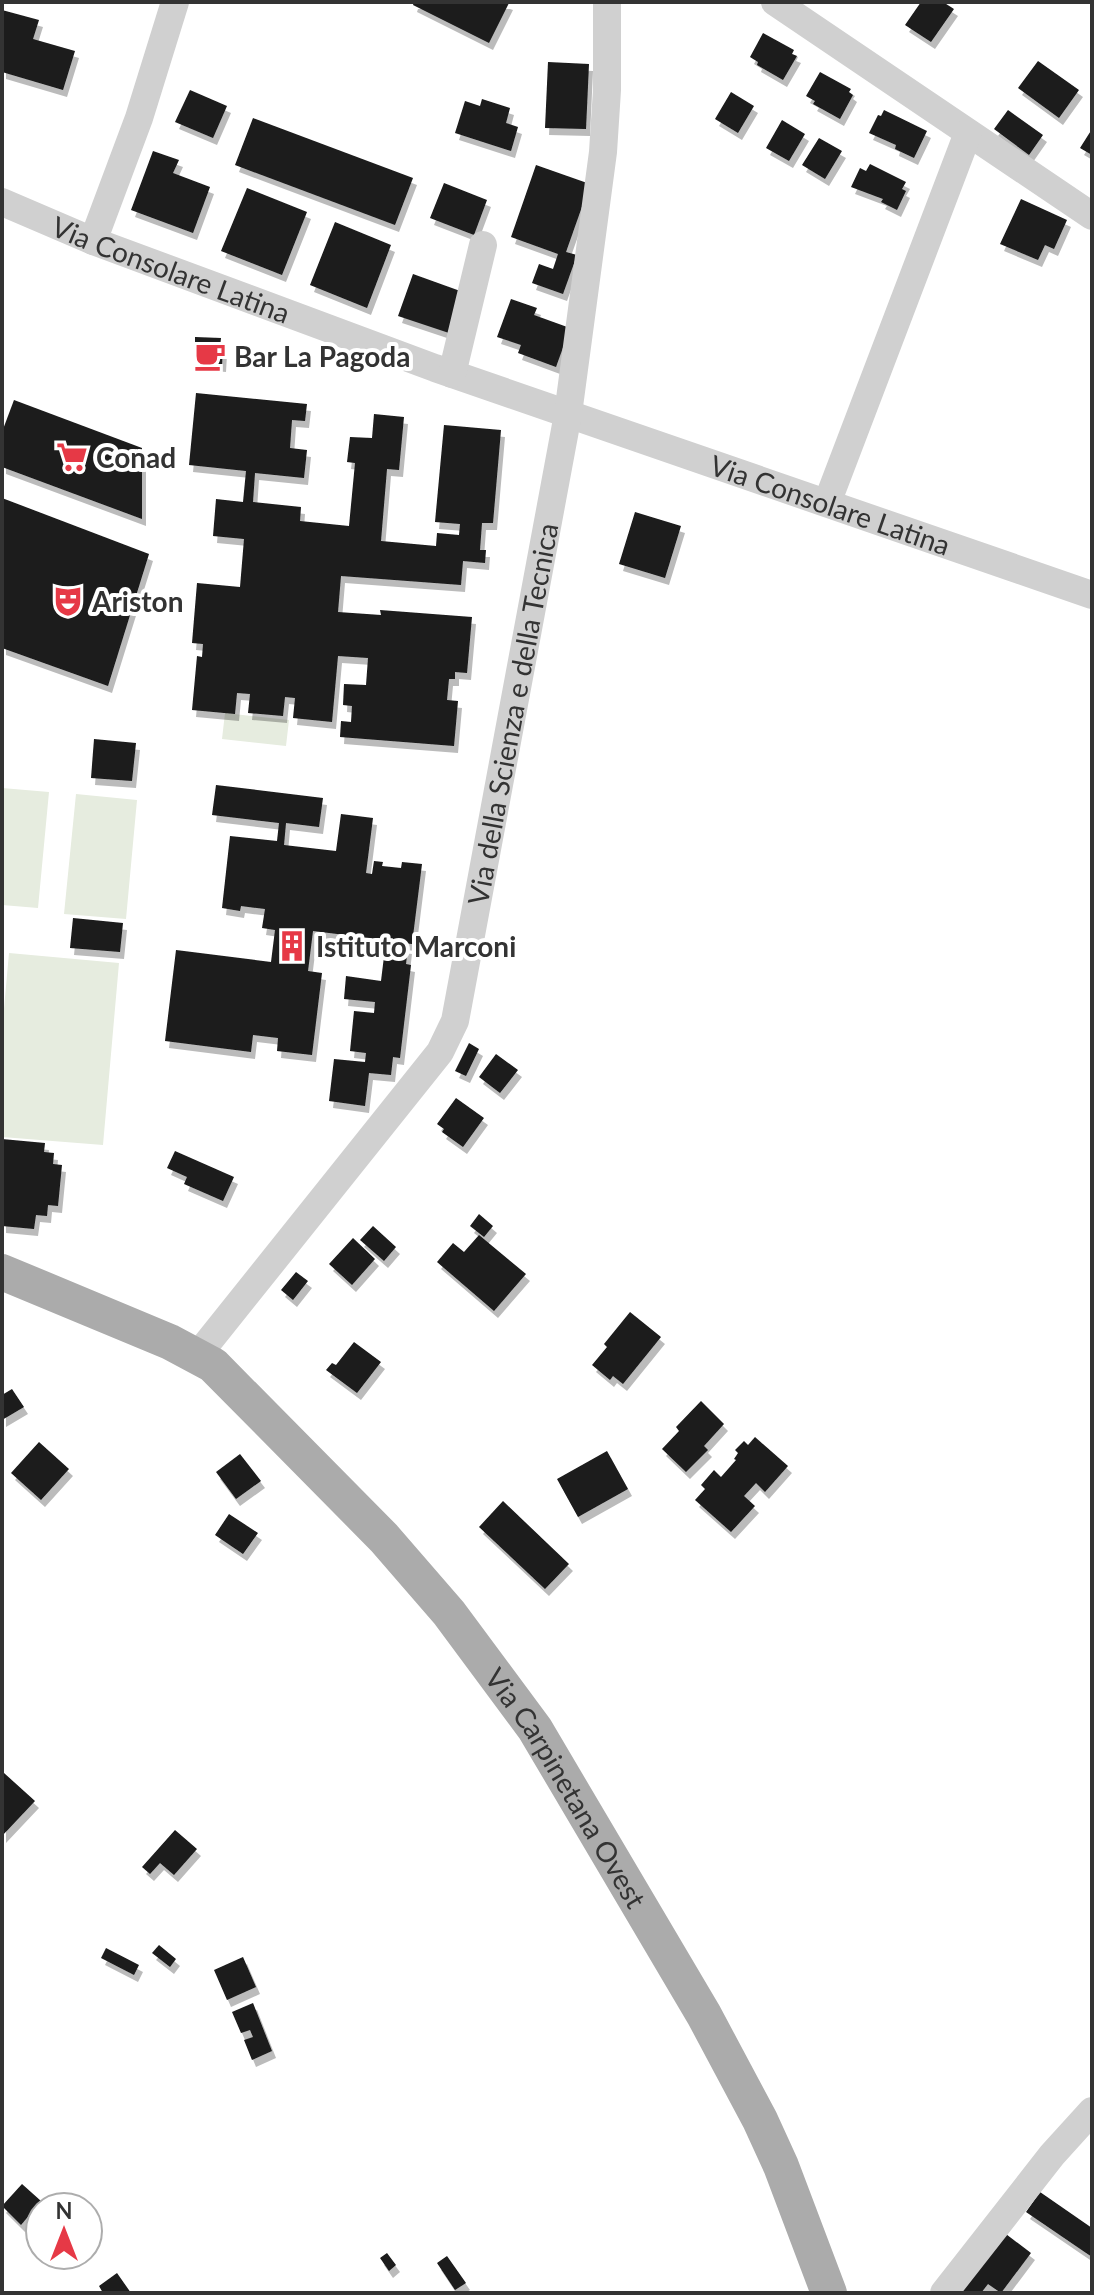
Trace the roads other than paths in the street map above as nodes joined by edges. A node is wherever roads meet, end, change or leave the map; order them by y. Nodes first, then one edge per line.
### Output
1 (175, 2) edge
2 (607, 2) edge
3 (775, 2) edge
4 (968, 133) junction
5 (3, 210) edge
6 (1092, 216) edge
7 (93, 241) junction
8 (483, 245) dead end
9 (444, 371) junction
10 (568, 414) junction
11 (827, 503) junction
12 (1092, 595) edge
13 (2, 1272) edge
14 (197, 1356) junction
15 (1092, 2111) edge
16 (829, 2293) edge
17 (944, 2293) edge

1 - 7 street
2 - 10 street
3 - 4 street
4 - 6 street
4 - 11 street
5 - 7 street, Via Consolare Latina
7 - 9 street, Via Consolare Latina
8 - 9 street
9 - 10 street, Via Consolare Latina
10 - 11 street, Via Consolare Latina
10 - 14 street, Via della Scienza e della Tecnica
11 - 12 street, Via Consolare Latina
13 - 14 main road, Via Carpinetana Ovest
14 - 16 main road, Via Carpinetana Ovest
15 - 17 street

